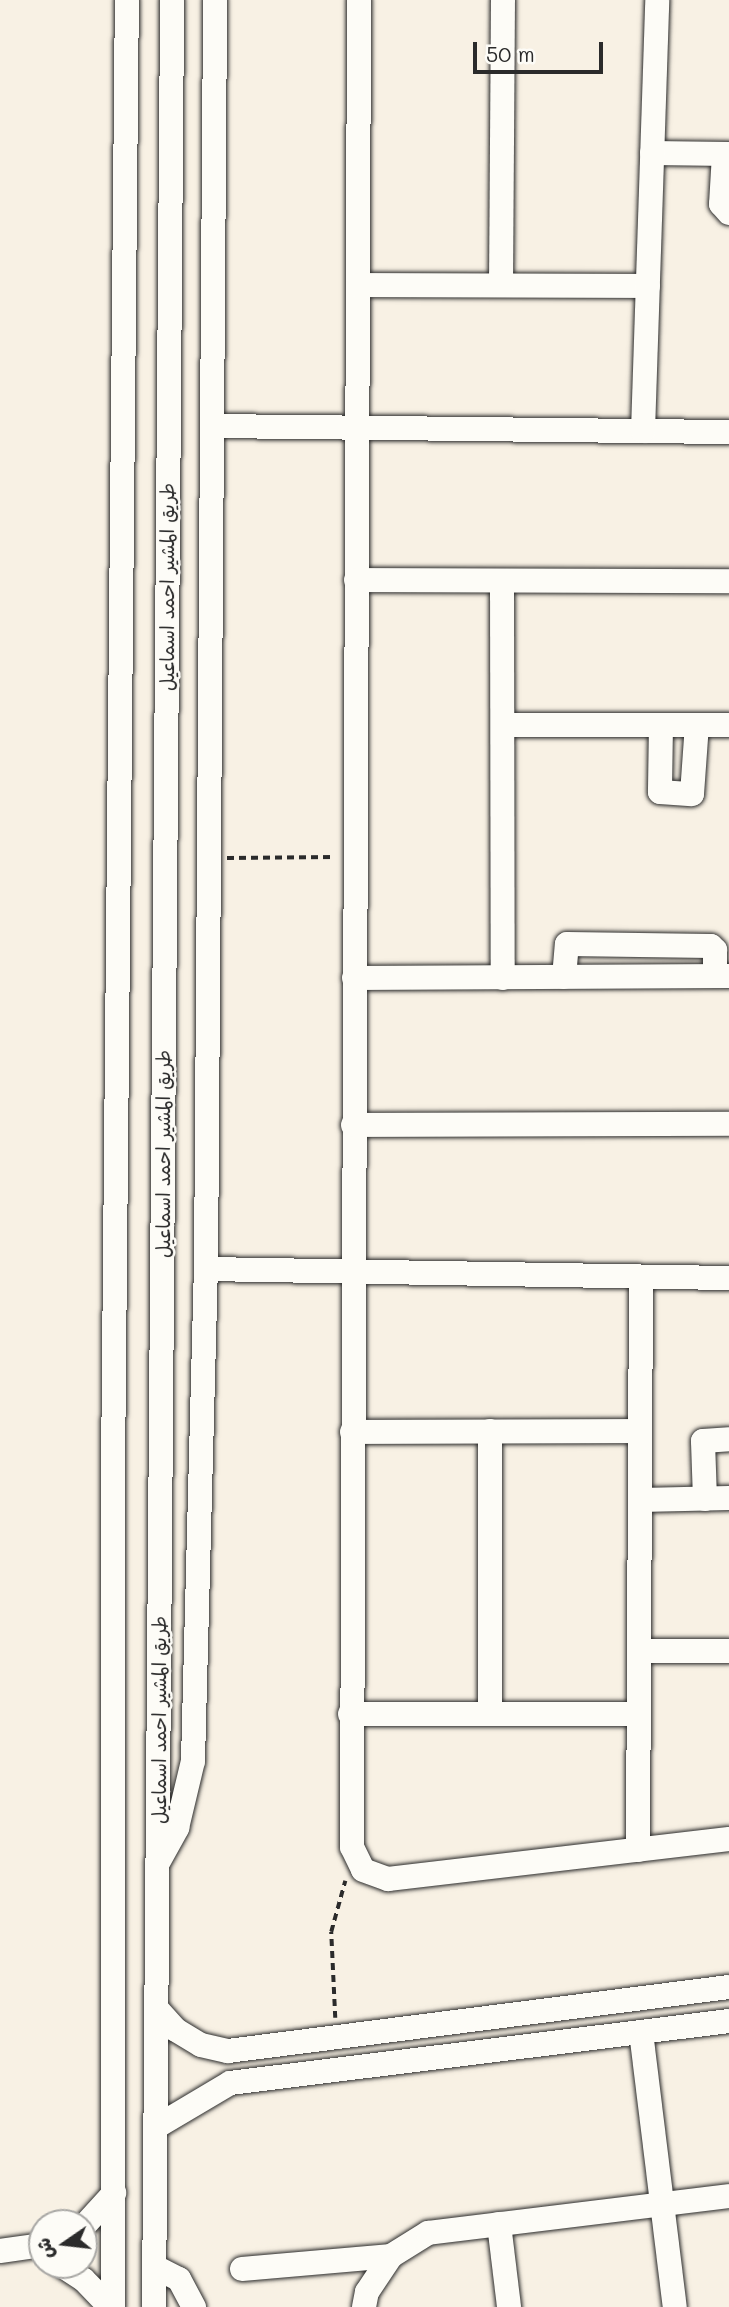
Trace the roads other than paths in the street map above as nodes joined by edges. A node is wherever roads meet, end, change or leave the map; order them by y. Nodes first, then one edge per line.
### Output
1 (127, 0) edge
2 (172, 0) edge
3 (215, 0) edge
4 (359, 0) edge
5 (503, 0) edge
6 (657, 0) edge
7 (652, 153) junction
8 (727, 154) edge
9 (729, 213) edge
10 (358, 285) junction
11 (500, 285) junction
12 (648, 286) junction
13 (213, 426) junction
14 (357, 428) junction
15 (643, 431) junction
16 (729, 432) edge
17 (356, 580) junction
18 (502, 581) junction
19 (729, 581) edge
20 (503, 725) junction
21 (662, 725) junction
22 (696, 725) junction
23 (729, 725) edge
24 (722, 976) edge
25 (354, 978) junction
26 (503, 978) junction
27 (353, 1125) junction
28 (729, 1125) edge
29 (206, 1269) junction
30 (352, 1272) junction
31 (641, 1276) junction
32 (729, 1278) edge
33 (490, 1431) junction
34 (640, 1431) junction
35 (352, 1432) junction
36 (729, 1438) edge
37 (717, 1498) edge
38 (640, 1500) junction
39 (639, 1651) junction
40 (729, 1651) edge
41 (350, 1714) junction
42 (491, 1714) junction
43 (639, 1714) junction
44 (729, 1839) edge
45 (638, 1850) junction
46 (158, 1865) junction
47 (729, 1987) edge
48 (157, 2009) junction
49 (729, 2021) edge
50 (641, 2032) junction
51 (228, 2051) junction
52 (230, 2083) junction
53 (156, 2127) junction
54 (114, 2193) junction
55 (729, 2196) edge
56 (663, 2204) junction
57 (98, 2211) edge
58 (499, 2224) junction
59 (391, 2256) junction
60 (155, 2267) junction
61 (242, 2269) dead end
62 (82, 2279) edge
63 (111, 2307) edge
64 (154, 2307) edge
65 (194, 2307) edge
66 (364, 2307) edge
67 (509, 2307) edge
68 (676, 2307) edge

1 - 54 street
2 - 46 street, طريق المشير احمد اسماعيل
3 - 13 street
4 - 10 street
5 - 11 street
6 - 7 street
7 - 8 street
7 - 12 street
8 - 9 street
10 - 11 street
10 - 14 street
11 - 12 street
12 - 15 street
13 - 14 street
13 - 29 street
14 - 15 street
14 - 17 street
15 - 16 street
17 - 18 street
17 - 25 street
18 - 19 street
18 - 20 street
20 - 21 street
20 - 26 street
21 - 22 street
21 - 22 street
22 - 23 street
24 - 26 street
25 - 26 street
25 - 27 street
27 - 28 street
27 - 30 street
29 - 30 street
29 - 46 street
30 - 31 street
30 - 35 street
31 - 32 street
31 - 34 street
33 - 34 street
33 - 35 street
33 - 42 street
34 - 38 street
35 - 41 street
36 - 37 street
37 - 38 street
38 - 39 street
39 - 40 street
39 - 43 street
41 - 42 street
41 - 45 street
42 - 43 street
43 - 45 street
44 - 45 street
46 - 48 street, طريق المشير احمد اسماعيل
47 - 51 street
48 - 51 street
48 - 53 street, طريق المشير احمد اسماعيل
49 - 50 street
50 - 52 street
50 - 56 street
51 - 52 street
52 - 53 street
53 - 60 street, طريق المشير احمد اسماعيل
54 - 57 street
54 - 63 street
55 - 56 street
56 - 58 street
56 - 68 street
58 - 59 street
58 - 67 street
59 - 61 street
59 - 66 street
60 - 64 street, طريق المشير احمد اسماعيل
60 - 65 street
62 - 63 street

